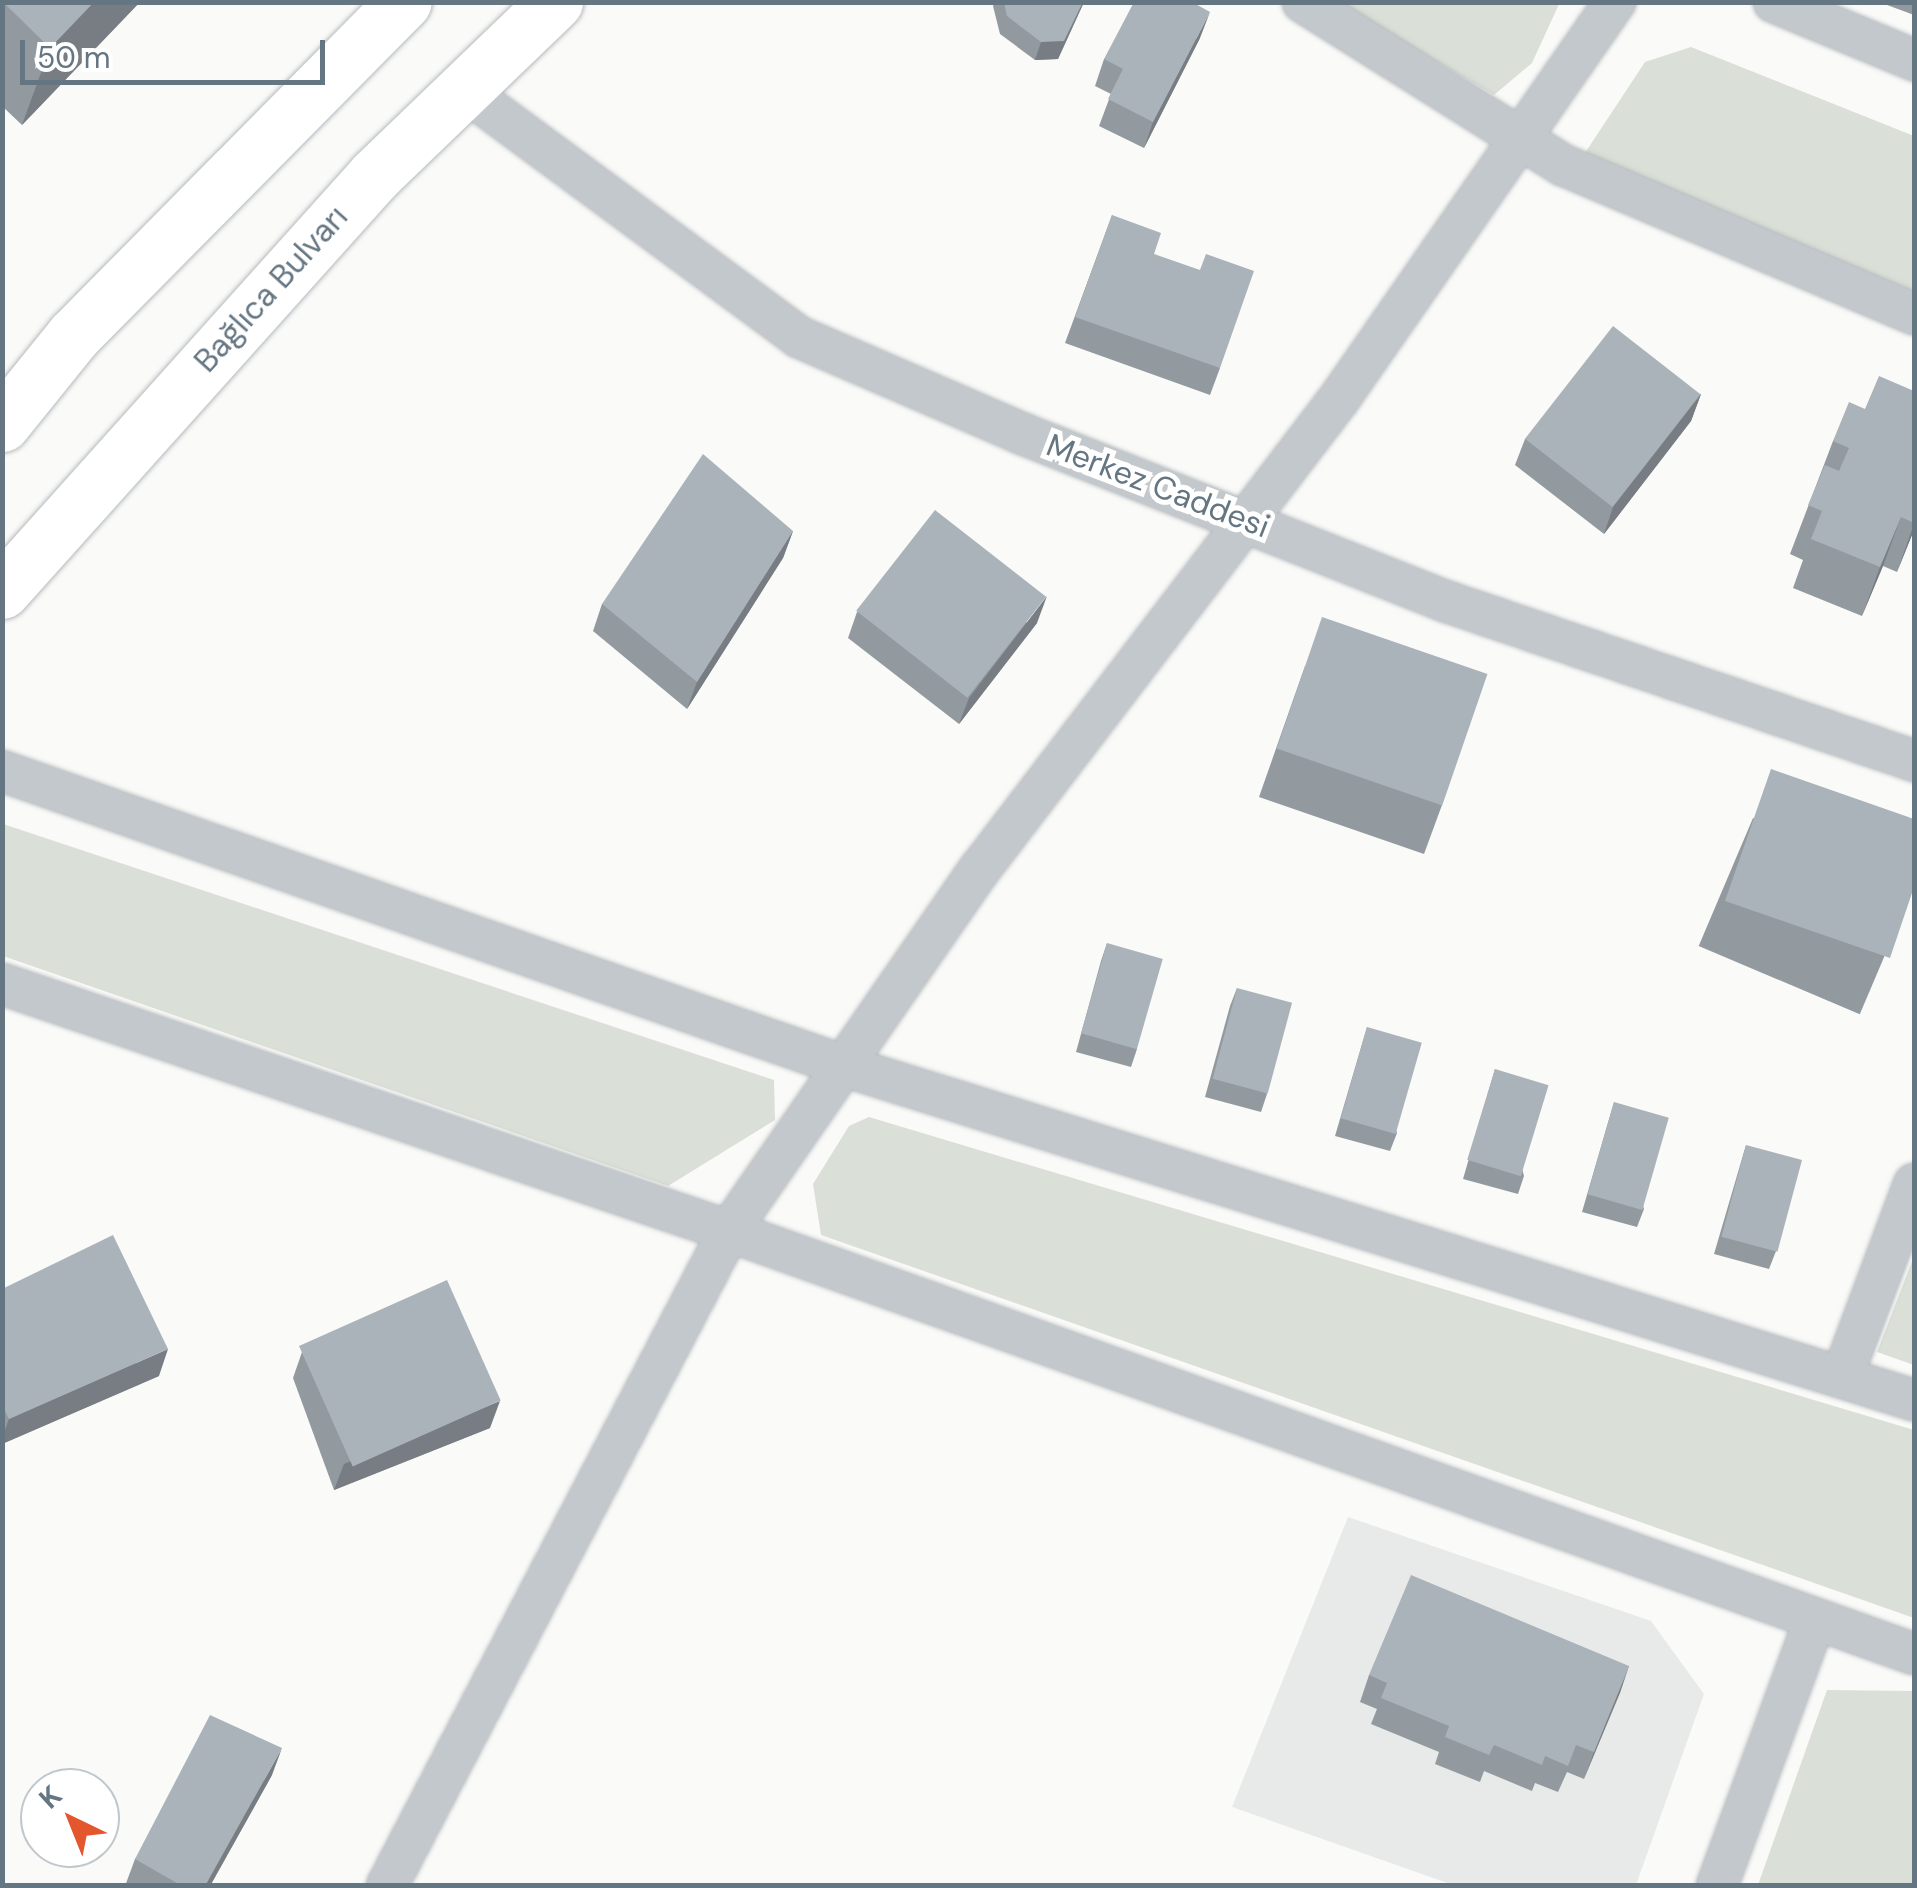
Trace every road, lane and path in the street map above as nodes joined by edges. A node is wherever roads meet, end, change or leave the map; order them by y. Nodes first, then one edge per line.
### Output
1 (555, 2) edge
2 (1303, 2) edge
3 (1615, 2) edge
4 (1774, 2) edge
5 (379, 11) edge
6 (1914, 60) edge
7 (464, 90) junction
8 (1520, 139) junction
9 (1914, 314) edge
10 (2, 424) edge
11 (1247, 520) junction
12 (2, 590) edge
13 (1914, 761) edge
14 (2, 772) edge
15 (2, 984) edge
16 (844, 1066) junction
17 (1914, 1184) edge
18 (730, 1231) junction
19 (1842, 1377) junction
20 (1914, 1400) edge
21 (1816, 1619) junction
22 (1914, 1654) edge
23 (387, 1886) edge
24 (1717, 1886) edge

1 - 7 main road, Bağlıca Bulvarı
2 - 8 street
3 - 8 street
4 - 6 street
5 - 10 main road
7 - 11 street, Merkez Caddesi
7 - 12 main road, Bağlıca Bulvarı
8 - 9 street
8 - 11 street
11 - 13 street, Merkez Caddesi
11 - 16 street
14 - 16 street
15 - 18 street
16 - 18 street
16 - 19 street
17 - 19 street
18 - 21 street
18 - 23 street
19 - 20 street
21 - 22 street
21 - 24 street

